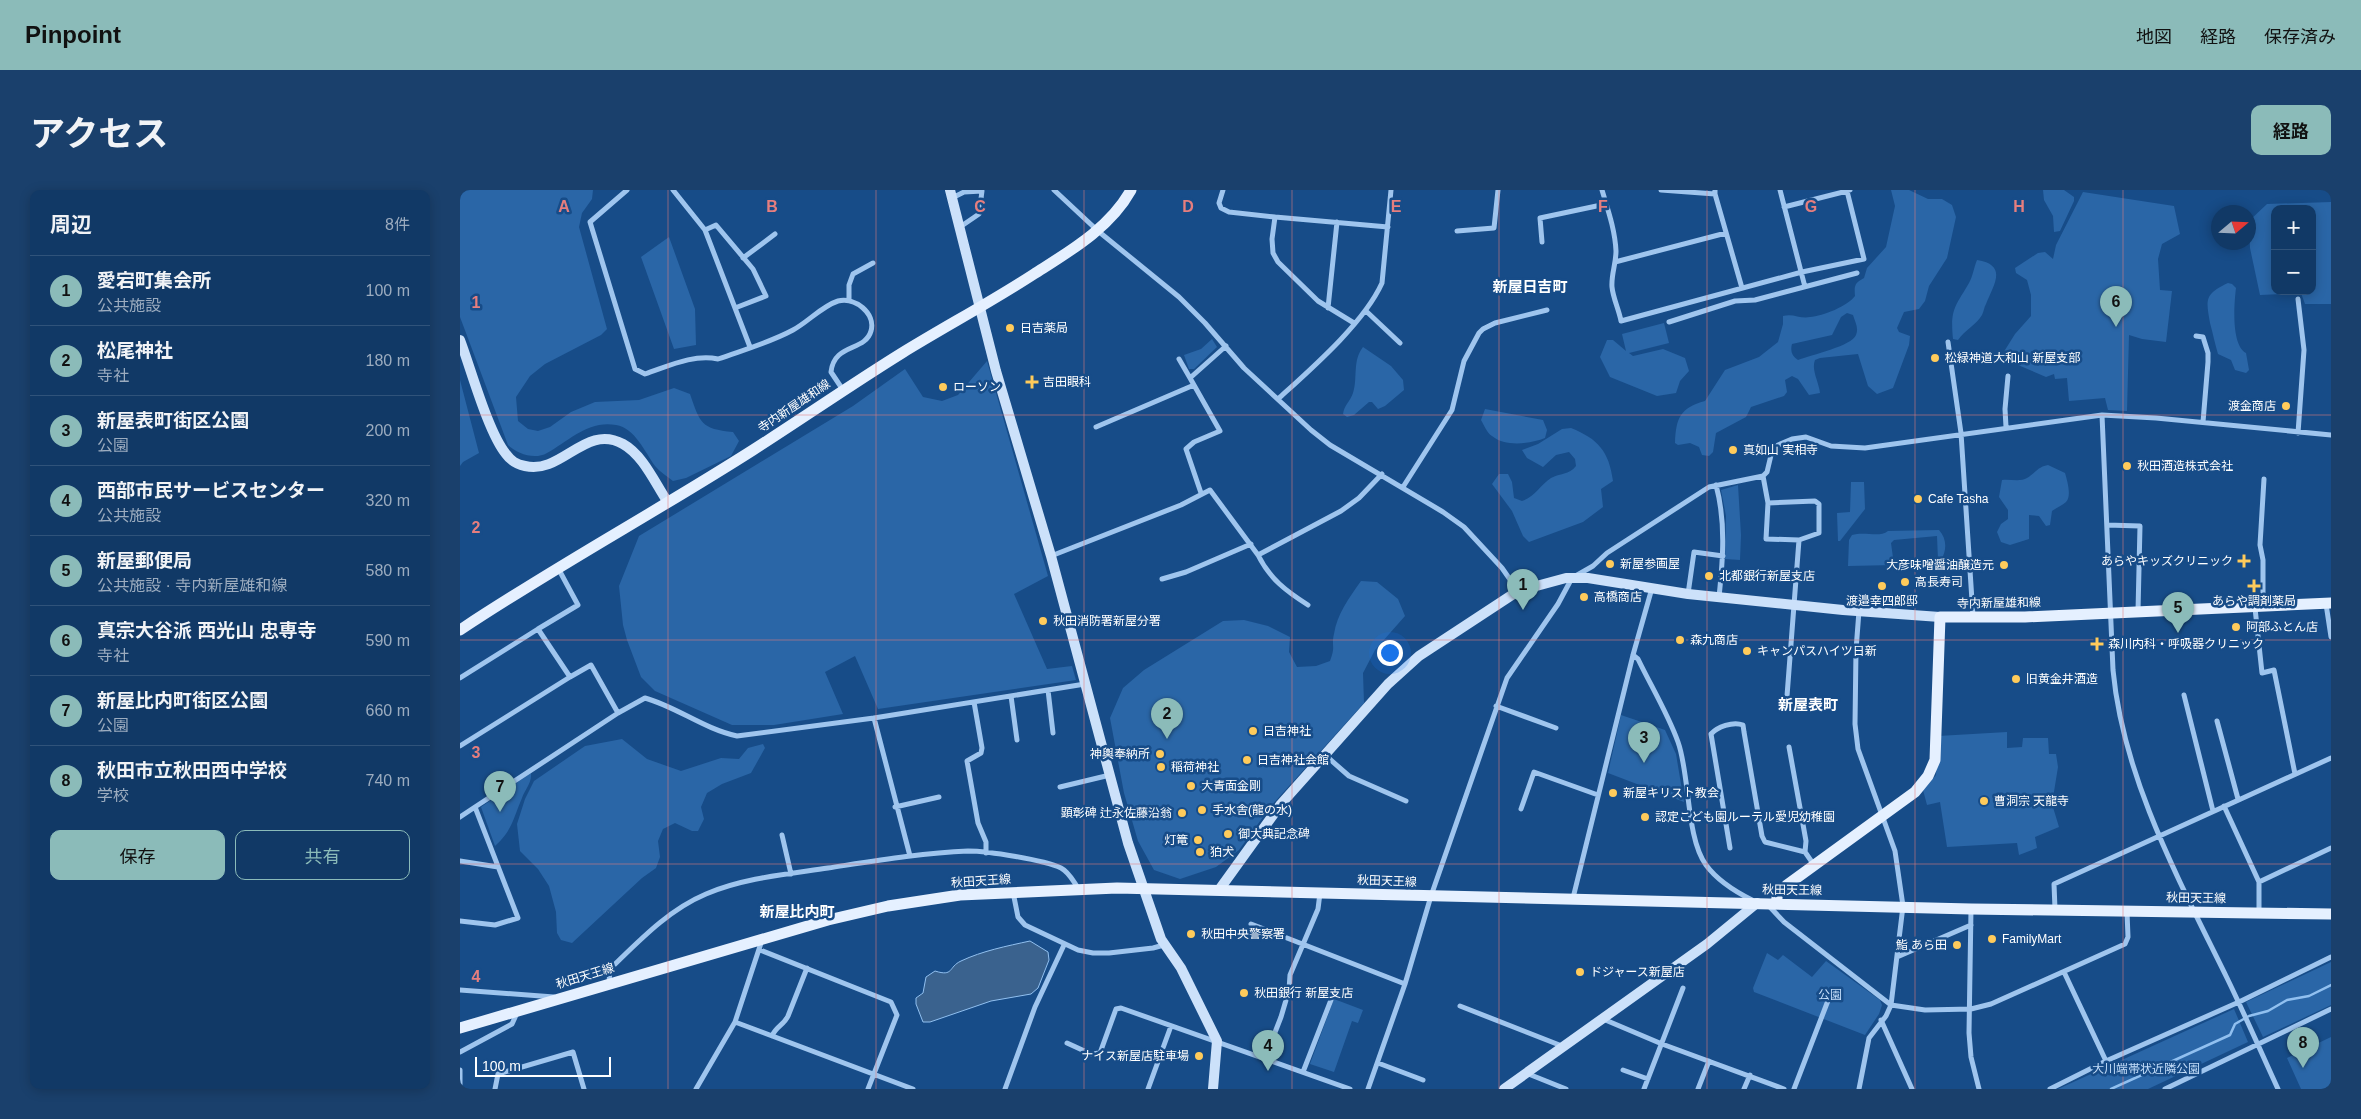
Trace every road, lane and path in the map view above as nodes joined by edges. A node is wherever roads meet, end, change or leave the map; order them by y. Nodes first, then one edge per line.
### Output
1 (627, 190) edge
2 (673, 190) edge
3 (1054, 190) edge
4 (1130, 190) edge
5 (1223, 190) edge
6 (1391, 190) edge
7 (1498, 190) edge
8 (1602, 190) edge
9 (1661, 190) edge
10 (1780, 190) edge
11 (1848, 190) edge
12 (620, 192) edge
13 (1715, 192) edge
14 (951, 194) edge
15 (1606, 204) junction
16 (1784, 207) junction
17 (1275, 217) junction
18 (1337, 222) junction
19 (1388, 226) junction
20 (960, 227) junction
21 (705, 230) junction
22 (1098, 231) junction
23 (1457, 231) dead end
24 (1726, 233) junction
25 (775, 234) dead end
26 (1542, 242) dead end
27 (743, 258) junction
28 (1615, 262) junction
29 (873, 263) dead end
30 (1802, 272) junction
31 (1857, 273) dead end
32 (1805, 286) junction
33 (1742, 288) junction
34 (2298, 299) dead end
35 (849, 300) junction
36 (735, 308) junction
37 (1328, 308) junction
38 (980, 309) junction
39 (1548, 310) dead end
40 (1366, 311) junction
41 (1669, 322) dead end
42 (1354, 323) junction
43 (2196, 336) dead end
44 (460, 340) edge
45 (1948, 342) dead end
46 (1400, 343) dead end
47 (1226, 346) junction
48 (750, 347) junction
49 (1179, 360) dead end
50 (2008, 376) dead end
51 (1190, 378) junction
52 (1194, 384) junction
53 (843, 390) junction
54 (1278, 399) junction
55 (2102, 415) junction
56 (2203, 422) junction
57 (1096, 427) dead end
58 (2006, 427) junction
59 (1961, 433) junction
60 (2298, 433) junction
61 (2331, 435) edge
62 (1382, 474) junction
63 (1763, 476) junction
64 (2264, 479) dead end
65 (1716, 485) junction
66 (1402, 487) junction
67 (1201, 493) junction
68 (667, 501) junction
69 (1768, 503) junction
70 (2106, 525) junction
71 (1799, 540) junction
72 (1250, 544) junction
73 (1258, 555) junction
74 (1051, 556) junction
75 (1723, 556) junction
76 (557, 567) junction
77 (1572, 578) junction
78 (1162, 579) dead end
79 (1652, 588) junction
80 (1518, 591) junction
81 (1688, 594) junction
82 (1720, 597) junction
83 (2328, 603) edge
84 (1308, 605) dead end
85 (1795, 605) junction
86 (2259, 608) junction
87 (1859, 611) junction
88 (2138, 612) junction
89 (2111, 614) junction
90 (1940, 616) junction
91 (1973, 617) junction
92 (538, 629) junction
93 (460, 630) edge
94 (2331, 637) edge
95 (1633, 656) junction
96 (570, 677) junction
97 (460, 678) edge
98 (1086, 684) junction
99 (1048, 690) junction
100 (2184, 695) dead end
101 (1011, 696) junction
102 (974, 702) junction
103 (1496, 706) junction
104 (1786, 709) dead end
105 (618, 713) junction
106 (874, 718) junction
107 (2217, 721) dead end
108 (1556, 728) dead end
109 (1053, 733) dead end
110 (1017, 740) dead end
111 (460, 746) edge
112 (1789, 747) dead end
113 (1324, 754) junction
114 (2331, 758) edge
115 (2295, 774) junction
116 (1110, 775) junction
117 (1060, 787) dead end
118 (1598, 796) junction
119 (939, 797) dead end
120 (2238, 799) junction
121 (1406, 801) dead end
122 (2224, 806) junction
123 (475, 807) junction
124 (895, 807) junction
125 (1521, 809) dead end
126 (2213, 811) junction
127 (1882, 816) junction
128 (460, 817) edge
129 (2160, 834) junction
130 (782, 835) dead end
131 (1730, 848) dead end
132 (2331, 848) edge
133 (1805, 852) junction
134 (986, 853) junction
135 (910, 856) junction
136 (460, 861) edge
137 (1814, 865) junction
138 (498, 867) junction
139 (791, 874) junction
140 (2259, 882) junction
141 (1078, 889) junction
142 (1144, 890) junction
143 (1220, 890) junction
144 (1013, 892) junction
145 (1320, 893) junction
146 (1431, 896) junction
147 (1573, 899) junction
148 (1767, 903) junction
149 (1903, 906) junction
150 (1971, 908) junction
151 (2055, 909) junction
152 (2127, 911) junction
153 (2195, 912) junction
154 (2259, 913) junction
155 (2331, 914) edge
156 (460, 921) edge
157 (1251, 924) dead end
158 (1971, 925) junction
159 (763, 937) junction
160 (1064, 945) junction
161 (1164, 945) junction
162 (1303, 945) junction
163 (760, 950) junction
164 (1897, 957) junction
165 (2331, 957) edge
166 (807, 968) junction
167 (2064, 972) junction
168 (609, 984) junction
169 (1405, 984) junction
170 (1683, 988) dead end
171 (460, 990) edge
172 (563, 997) junction
173 (1829, 998) dead end
174 (1331, 1000) dead end
175 (2239, 1002) junction
176 (1891, 1005) junction
177 (1460, 1006) dead end
178 (1971, 1009) junction
179 (2331, 1009) edge
180 (519, 1010) junction
181 (1602, 1019) junction
182 (1881, 1020) junction
183 (735, 1022) junction
184 (1171, 1026) junction
185 (460, 1028) edge
186 (772, 1036) junction
187 (1217, 1041) junction
188 (1066, 1043) dead end
189 (1662, 1044) junction
190 (2257, 1044) junction
191 (1563, 1047) junction
192 (460, 1052) edge
193 (1265, 1058) junction
194 (1709, 1061) junction
195 (2106, 1061) junction
196 (1378, 1063) junction
197 (460, 1070) edge
198 (1623, 1070) dead end
199 (1303, 1072) junction
200 (1525, 1073) junction
201 (874, 1074) junction
202 (1750, 1075) junction
203 (1648, 1079) junction
204 (1423, 1080) dead end
205 (460, 1084) edge
206 (495, 1089) edge
207 (584, 1089) edge
208 (696, 1089) edge
209 (868, 1089) edge
210 (913, 1089) edge
211 (1005, 1089) edge
212 (1148, 1089) edge
213 (1213, 1089) edge
214 (1350, 1089) edge
215 (1368, 1089) edge
216 (1504, 1089) edge
217 (1566, 1089) edge
218 (1644, 1089) edge
219 (1698, 1089) edge
220 (1744, 1089) edge
221 (1784, 1089) edge
222 (1794, 1089) edge
223 (1859, 1089) edge
224 (1912, 1089) edge
225 (1979, 1089) edge
226 (2050, 1089) edge
227 (2165, 1089) edge
228 (2278, 1089) edge

1 - 12 street
2 - 21 street
3 - 22 street
4 - 22 main road, 寺内新屋雄和線
5 - 17 street
6 - 19 street
7 - 23 street
8 - 15 street
9 - 13 street
10 - 16 street
11 - 16 street
11 - 30 street
12 - 48 street
13 - 24 street
14 - 20 street
14 - 20 street
15 - 26 street
15 - 28 street
16 - 30 street
17 - 18 street
17 - 37 street
18 - 19 street
18 - 37 street
19 - 40 street
20 - 38 street
21 - 27 street
21 - 36 street
22 - 38 main road, 寺内新屋雄和線
22 - 47 street
24 - 28 street
24 - 33 street
25 - 27 street
27 - 36 street
28 - 33 street
29 - 35 street
30 - 32 street
30 - 33 street
31 - 32 street
32 - 41 street
34 - 60 street
35 - 48 street
35 - 53 street
36 - 48 street
37 - 42 street
38 - 53 main road, 寺内新屋雄和線
38 - 74 street
39 - 66 street
40 - 42 street
40 - 46 street
42 - 54 street
43 - 56 street
44 - 68 street
45 - 59 street
47 - 51 street
47 - 54 street
49 - 51 street
50 - 58 street
51 - 52 street
52 - 57 street
52 - 67 street
53 - 68 main road, 寺内新屋雄和線
54 - 62 street
55 - 56 street
55 - 58 street
55 - 70 street
56 - 60 street
58 - 59 street
59 - 63 street
59 - 91 street
60 - 61 street
62 - 66 street
62 - 73 street
63 - 65 street
63 - 69 street
64 - 86 street
65 - 75 street
65 - 77 street
66 - 80 street
67 - 72 street
67 - 74 street
68 - 76 main road, 寺内新屋雄和線
69 - 71 street
69 - 71 street
70 - 88 street
70 - 89 street
71 - 85 street
72 - 73 street
72 - 78 street
73 - 84 street
74 - 98 street
75 - 81 street
75 - 82 street
76 - 92 street
76 - 93 main road, 寺内新屋雄和線
77 - 79 street
77 - 80 street
77 - 103 street
79 - 81 street
79 - 95 street
80 - 113 street
81 - 82 street
82 - 85 street
83 - 86 main road, 寺内新屋雄和線
83 - 94 street
85 - 87 street
85 - 104 street
86 - 88 main road, 寺内新屋雄和線
86 - 115 street
87 - 90 street
87 - 127 street
88 - 89 main road, 寺内新屋雄和線
89 - 91 main road, 寺内新屋雄和線
89 - 129 street
90 - 91 main road, 寺内新屋雄和線
90 - 127 main road, 寺内新屋雄和線
92 - 96 street
92 - 97 street
95 - 118 street
95 - 148 street
96 - 105 street
96 - 111 street
98 - 99 street
98 - 116 street
99 - 101 street
99 - 109 street
100 - 126 street
101 - 102 street
101 - 110 street
102 - 106 street
102 - 134 street
103 - 108 street
103 - 146 street
105 - 106 street
105 - 123 street
106 - 124 street
107 - 120 street
112 - 133 street
113 - 121 street
113 - 143 street
114 - 115 street
115 - 120 street
116 - 117 street
116 - 142 street
118 - 125 street
118 - 147 street
119 - 124 street
120 - 122 street
122 - 126 street
122 - 140 street
123 - 128 street
123 - 138 street
124 - 135 street
126 - 129 street
127 - 137 main road, 寺内新屋雄和線
127 - 149 street
129 - 151 street
129 - 153 street
130 - 139 street
131 - 133 street
132 - 140 street
133 - 137 street
134 - 135 street
134 - 141 street
135 - 139 street
136 - 138 street
137 - 148 main road, 寺内新屋雄和線
138 - 156 street
139 - 168 street
140 - 154 street
141 - 142 main road, 秋田天王線
141 - 144 main road, 秋田天王線
142 - 143 main road, 秋田天王線
142 - 161 street
143 - 145 main road, 秋田天王線
144 - 159 main road, 秋田天王線
144 - 160 street
145 - 146 main road, 秋田天王線
145 - 162 street
146 - 147 main road, 秋田天王線
146 - 169 street
147 - 148 main road, 秋田天王線
148 - 149 main road, 秋田天王線
148 - 176 street
148 - 181 street
149 - 150 main road, 秋田天王線
149 - 164 street
150 - 151 main road, 秋田天王線
150 - 158 street
151 - 152 main road, 秋田天王線
152 - 153 main road, 秋田天王線
152 - 167 street
153 - 154 main road, 秋田天王線
153 - 175 street
154 - 155 main road, 秋田天王線
157 - 162 street
158 - 164 street
158 - 178 street
159 - 163 street
159 - 168 main road, 秋田天王線
160 - 161 street
160 - 211 street
161 - 187 street
162 - 169 street
162 - 193 street
163 - 166 street
163 - 183 street
164 - 176 street
165 - 175 street
166 - 186 street
166 - 201 street
167 - 178 street
167 - 195 street
168 - 172 main road, 秋田天王線
169 - 196 street
170 - 189 street
171 - 172 street
172 - 180 main road, 秋田天王線
173 - 222 street
174 - 199 street
175 - 190 street
175 - 195 street
176 - 178 street
176 - 182 street
177 - 191 street
178 - 225 street
179 - 190 street
180 - 185 main road, 秋田天王線
180 - 192 street
181 - 189 street
181 - 191 street
182 - 223 street
182 - 224 street
183 - 186 street
183 - 208 street
184 - 187 street
184 - 188 street
184 - 212 street
186 - 201 street
187 - 193 street
187 - 213 street
189 - 194 street
189 - 203 street
190 - 227 street
190 - 228 street
191 - 200 street
193 - 199 street
194 - 202 street
194 - 219 street
195 - 226 street
196 - 204 street
196 - 215 street
197 - 205 street
198 - 203 street
199 - 214 street
200 - 216 street
200 - 217 street
201 - 209 street
201 - 210 street
202 - 220 street
202 - 221 street
203 - 218 street
206 - 207 street

